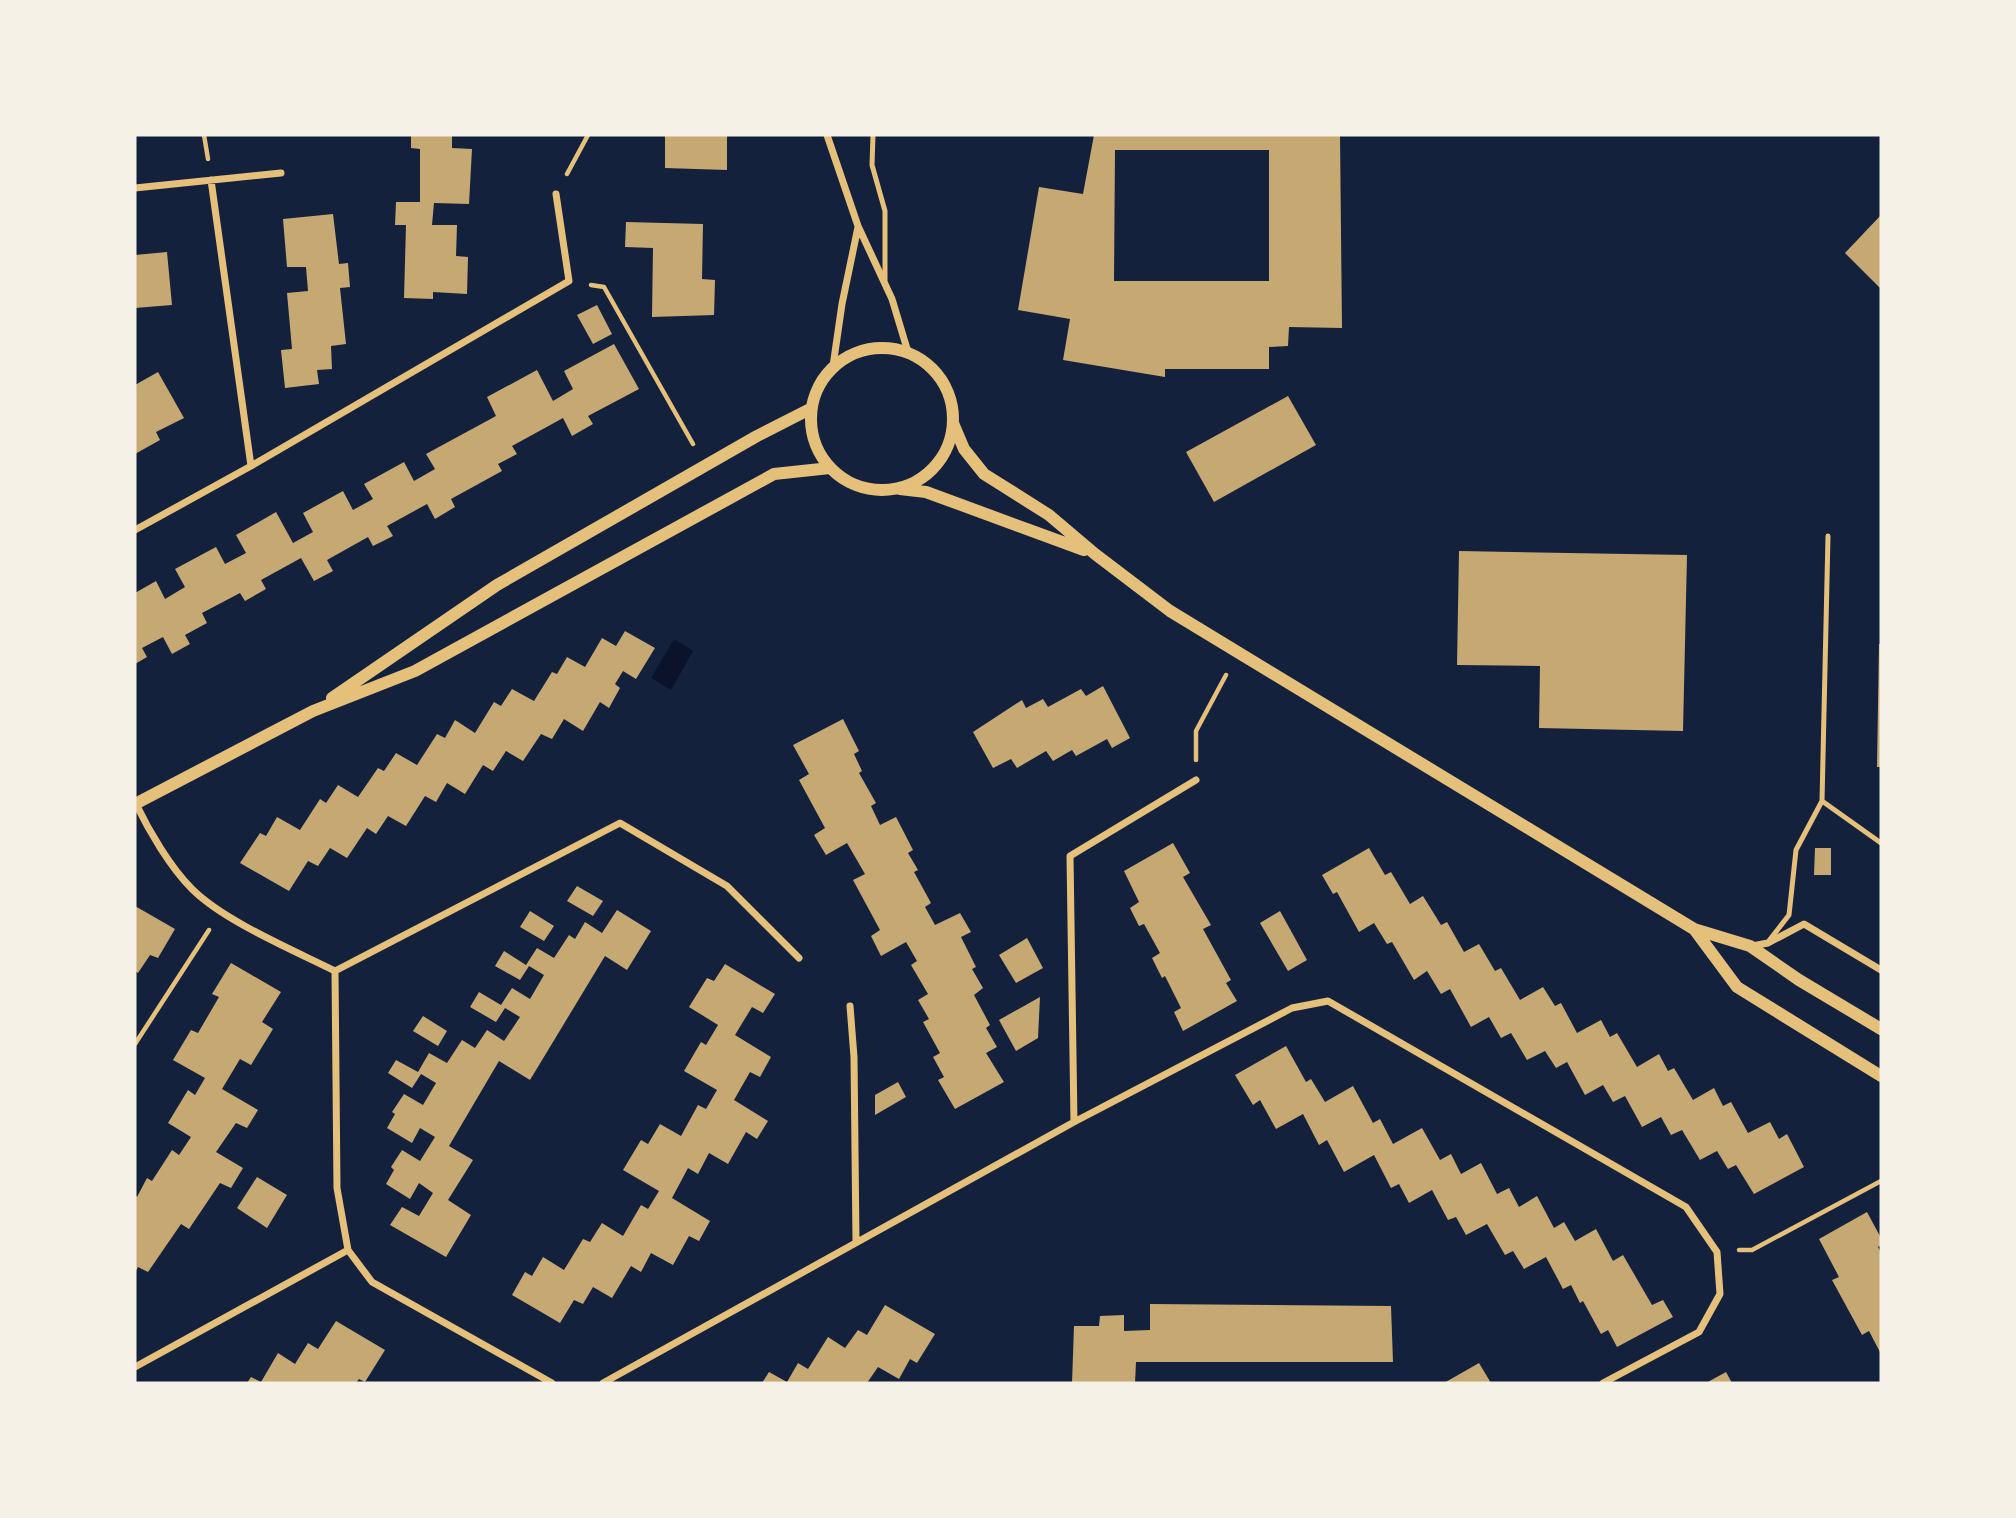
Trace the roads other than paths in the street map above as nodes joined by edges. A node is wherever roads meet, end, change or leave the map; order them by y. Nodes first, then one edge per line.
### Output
1 (827, 135) edge
2 (873, 135) edge
3 (281, 173) dead end
4 (211, 180) junction
5 (135, 188) edge
6 (556, 194) road end
7 (858, 226) junction
8 (885, 283) junction
9 (908, 352) junction
10 (833, 366) junction
11 (810, 409) junction
12 (953, 423) junction
13 (251, 466) junction
14 (830, 468) junction
15 (897, 489) junction
16 (135, 530) edge
17 (1828, 536) dead end
18 (1095, 554) junction
19 (313, 711) junction
20 (1196, 780) road end
21 (1822, 801) junction
22 (135, 804) edge
23 (1881, 844) edge
24 (1693, 929) junction
25 (1768, 943) junction
26 (1750, 946) junction
27 (799, 958) dead end
28 (1881, 970) edge
29 (335, 971) junction
30 (850, 1006) dead end
31 (1881, 1030) edge
32 (1881, 1076) edge
33 (1074, 1122) junction
34 (856, 1242) junction
35 (348, 1250) junction
36 (135, 1367) edge
37 (552, 1383) edge
38 (603, 1383) edge
39 (1603, 1383) edge

1 - 7 street
2 - 8 lane
3 - 4 street
4 - 5 street
4 - 13 street
6 - 13 street
7 - 8 street
7 - 10 street
8 - 9 street
9 - 10 street
9 - 12 street
10 - 11 street
11 - 14 street
11 - 19 street
12 - 15 street
12 - 18 street
13 - 16 street
14 - 15 street
14 - 19 street
15 - 18 street
17 - 21 lane
18 - 24 street
19 - 22 street
20 - 33 street
21 - 23 lane
21 - 25 lane
22 - 29 street
24 - 26 street
24 - 32 street
25 - 26 street
25 - 28 street
26 - 31 street
27 - 29 street
29 - 35 street
30 - 34 street
33 - 34 street
33 - 39 street
34 - 38 street
35 - 36 street
35 - 37 street

